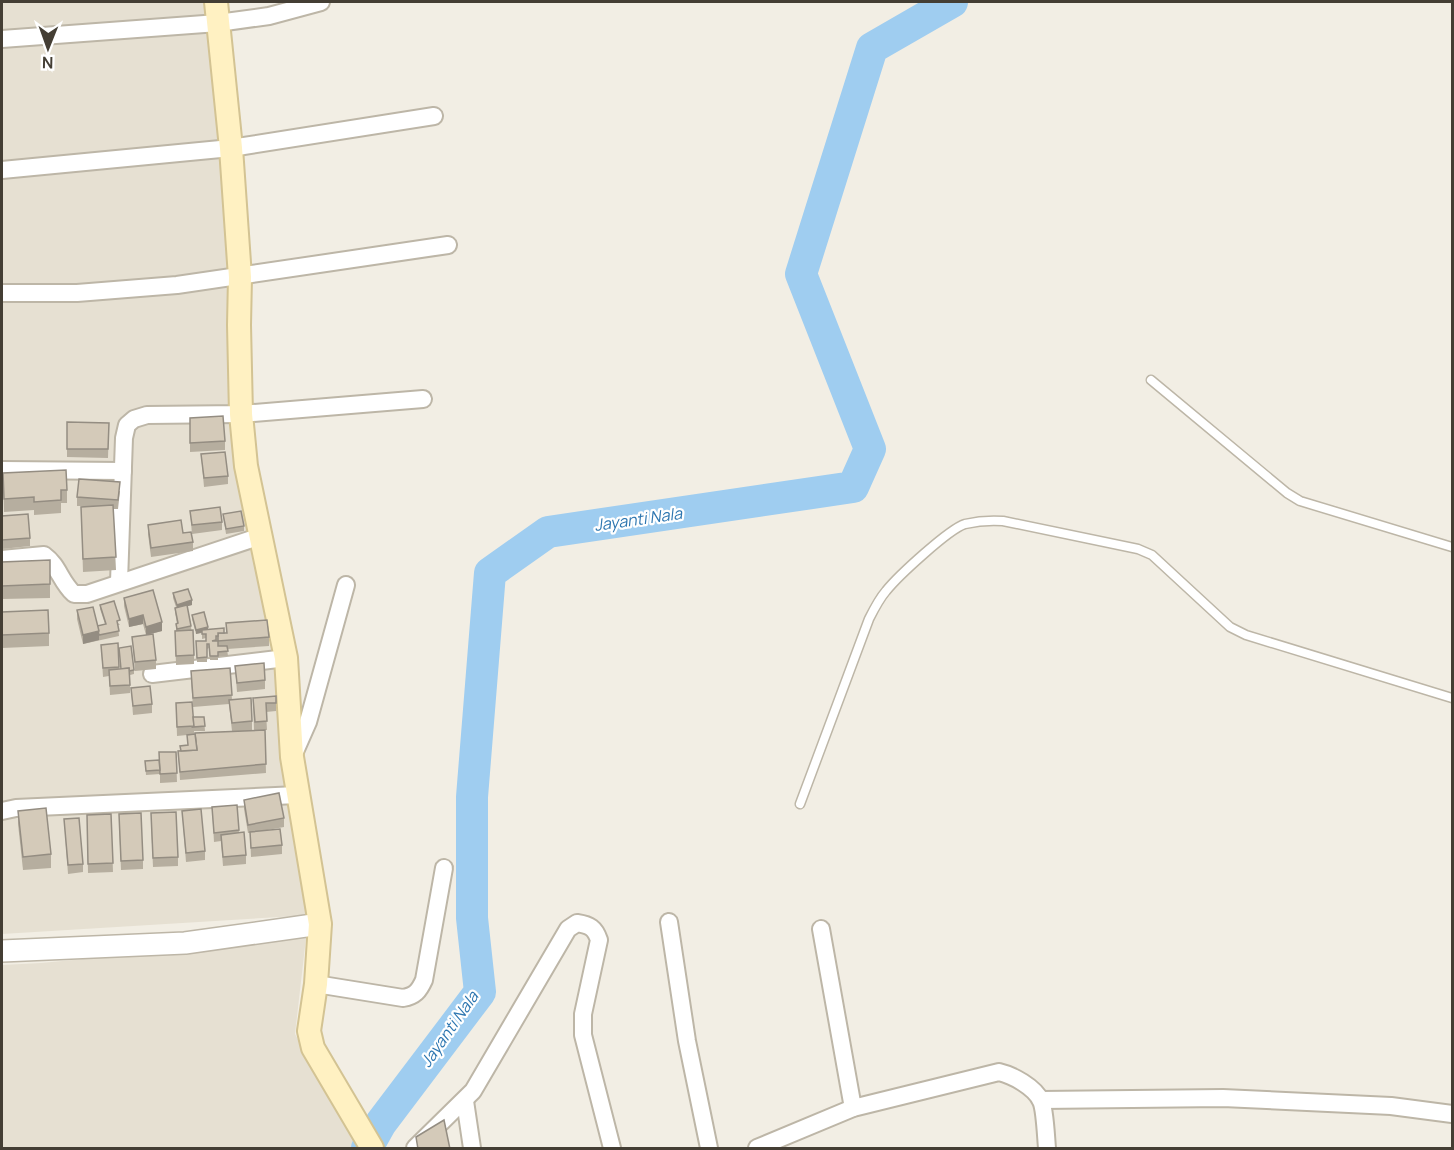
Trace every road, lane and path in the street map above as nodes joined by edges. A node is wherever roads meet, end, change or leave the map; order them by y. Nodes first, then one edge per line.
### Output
1 (321, 2) edge
2 (217, 12) edge
3 (2, 39) edge
4 (434, 116) dead end
5 (231, 148) junction
6 (2, 170) edge
7 (447, 245) dead end
8 (240, 277) junction
9 (2, 293) edge
10 (1151, 380) dead end
11 (423, 399) dead end
12 (241, 414) junction
13 (2, 470) edge
14 (123, 471) junction
15 (261, 536) junction
16 (1452, 547) edge
17 (2, 559) edge
18 (119, 582) junction
19 (346, 585) dead end
20 (286, 658) junction
21 (152, 674) dead end
22 (1452, 698) edge
23 (292, 757) junction
24 (297, 795) junction
25 (800, 804) dead end
26 (2, 811) edge
27 (444, 868) dead end
28 (669, 922) dead end
29 (320, 924) junction
30 (821, 929) dead end
31 (2, 951) edge
32 (316, 984) junction
33 (1041, 1100) junction
34 (465, 1101) junction
35 (853, 1108) junction
36 (1452, 1114) edge
37 (372, 1149) edge
38 (415, 1149) edge
39 (472, 1149) edge
40 (612, 1149) edge
41 (709, 1149) edge
42 (757, 1149) edge
43 (1047, 1149) edge

1 - 2 street
2 - 3 street
2 - 5 main road
4 - 5 street
5 - 6 street
5 - 8 main road
7 - 8 street
8 - 9 street
8 - 12 main road
10 - 16 lane
11 - 12 street
12 - 14 street
12 - 15 main road
13 - 14 street
14 - 18 street
15 - 18 street
15 - 20 main road
17 - 18 street
19 - 23 street
20 - 21 street
20 - 23 main road
22 - 25 lane
23 - 24 main road
24 - 26 street
24 - 29 main road
27 - 32 street
28 - 41 street
29 - 31 street
29 - 32 main road
30 - 35 street
32 - 37 main road
33 - 35 street
33 - 36 street
33 - 43 street
34 - 38 street
34 - 39 street
34 - 40 street
35 - 42 street

